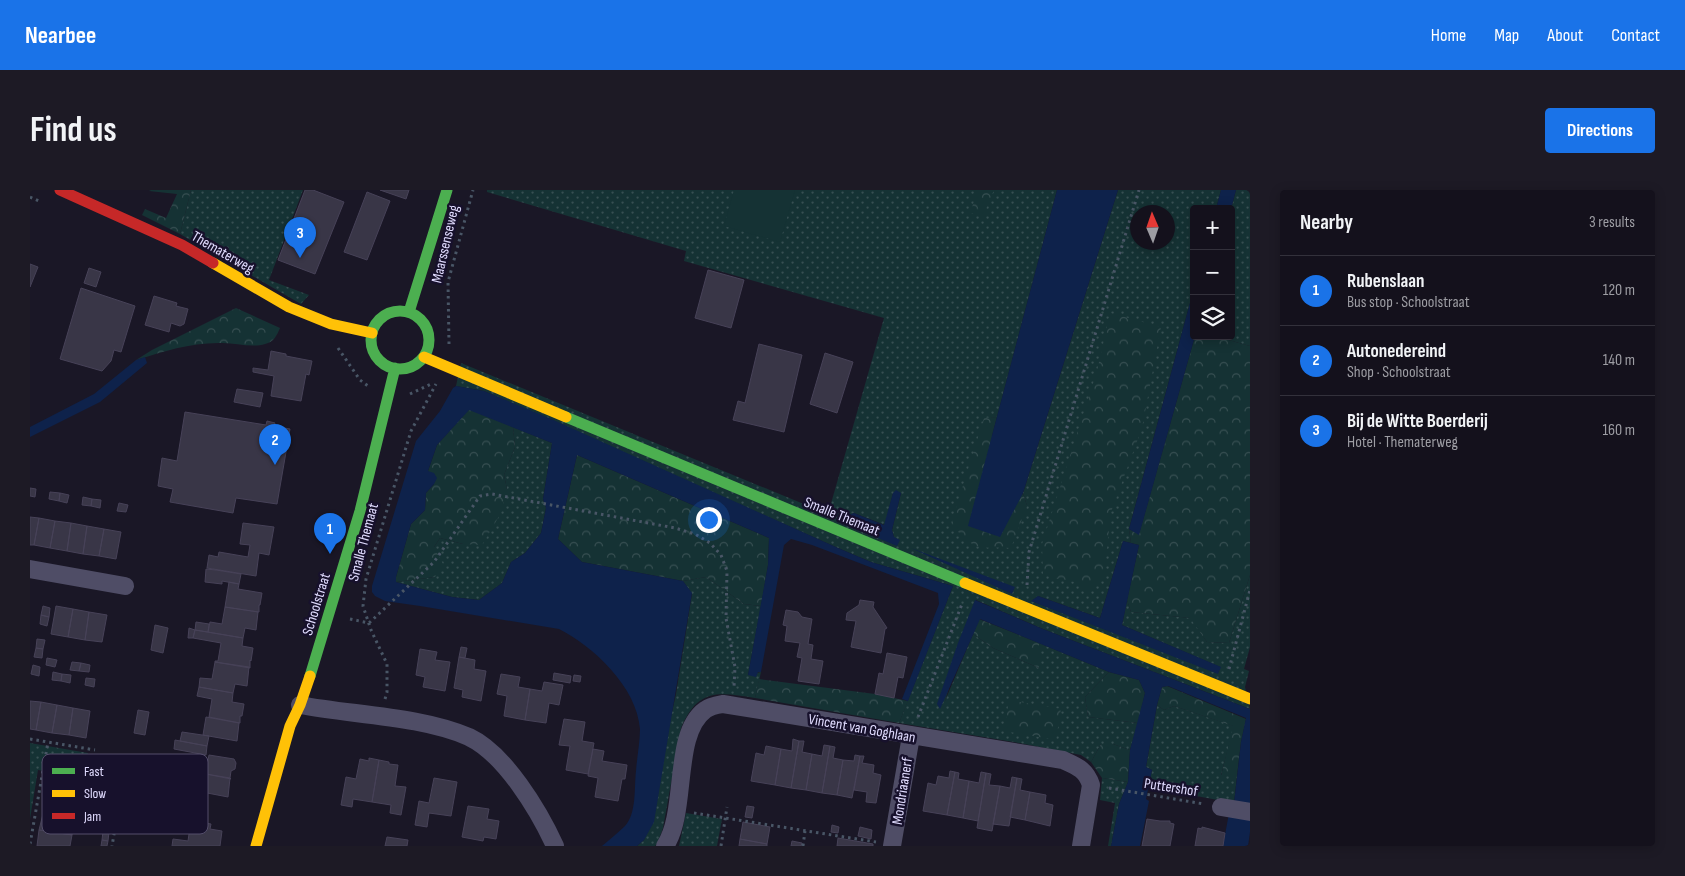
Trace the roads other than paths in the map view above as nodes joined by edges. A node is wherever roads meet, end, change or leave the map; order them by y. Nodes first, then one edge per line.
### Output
1 (60, 190) edge
2 (447, 190) edge
3 (409, 312) junction
4 (372, 333) junction
5 (424, 356) junction
6 (396, 368) junction
7 (30, 569) edge
8 (125, 586) dead end
9 (1250, 699) edge
10 (300, 705) junction
11 (911, 736) junction
12 (1221, 807) road end
13 (1250, 812) edge
14 (256, 846) edge
15 (555, 846) edge
16 (665, 846) edge
17 (892, 846) edge
18 (1081, 846) edge

1 - 4 street, Thematerweg
2 - 3 street, Maarssenseweg
3 - 4 street
3 - 5 street
4 - 6 street
5 - 6 street
5 - 9 street, Smalle Themaat
6 - 10 street, Schoolstraat
7 - 8 street
10 - 14 street, Schoolstraat
10 - 15 street
11 - 16 street, Vincent van Goghlaan
11 - 17 street, Mondriaanerf
11 - 18 street, Vincent van Goghlaan
12 - 13 street

